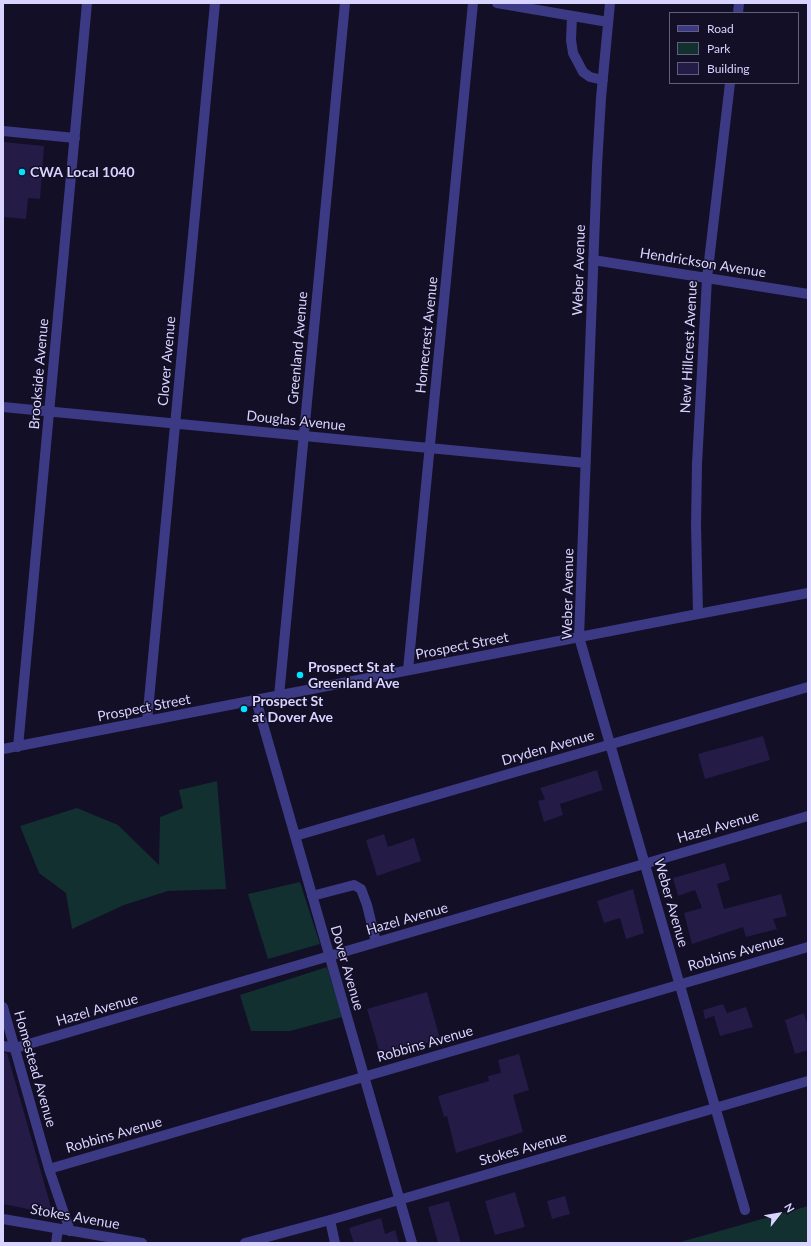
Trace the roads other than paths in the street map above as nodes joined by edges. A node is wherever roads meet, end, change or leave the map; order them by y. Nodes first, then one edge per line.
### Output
1 (87, 3) edge
2 (215, 3) edge
3 (345, 3) edge
4 (473, 3) edge
5 (497, 3) edge
6 (610, 3) edge
7 (572, 16) junction
8 (608, 22) junction
9 (603, 80) junction
10 (730, 84) edge
11 (3, 131) edge
12 (75, 138) junction
13 (593, 260) junction
14 (707, 278) junction
15 (808, 294) edge
16 (3, 407) edge
17 (49, 412) junction
18 (175, 424) junction
19 (303, 436) junction
20 (430, 448) junction
21 (585, 463) junction
22 (808, 593) edge
23 (698, 614) junction
24 (579, 637) junction
25 (408, 670) junction
26 (808, 687) edge
27 (279, 696) junction
28 (256, 700) junction
29 (147, 721) junction
30 (610, 745) junction
31 (18, 747) junction
32 (3, 750) edge
33 (808, 816) edge
34 (295, 836) junction
35 (645, 864) junction
36 (312, 896) junction
37 (376, 942) junction
38 (808, 947) edge
39 (329, 956) junction
40 (680, 984) junction
41 (3, 1007) edge
42 (3, 1046) edge
43 (15, 1048) junction
44 (364, 1077) junction
45 (808, 1081) edge
46 (716, 1108) junction
47 (49, 1169) junction
48 (399, 1200) junction
49 (745, 1210) dead end
50 (3, 1219) edge
51 (330, 1220) junction
52 (58, 1229) junction
53 (70, 1231) junction
54 (56, 1243) edge
55 (142, 1243) edge
56 (245, 1243) edge
57 (335, 1243) edge
58 (412, 1243) edge

1 - 12 street, Brookside Avenue
2 - 18 street, Clover Avenue
3 - 19 street, Greenland Avenue
4 - 20 street, Homecrest Avenue
5 - 7 street
6 - 8 street, Weber Avenue
7 - 8 street
7 - 9 street
8 - 9 street, Weber Avenue
9 - 13 street, Weber Avenue
10 - 14 street, New Hillcrest Avenue
11 - 12 street
12 - 17 street, Brookside Avenue
13 - 14 street, Hendrickson Avenue
13 - 21 street, Weber Avenue
14 - 15 street, Hendrickson Avenue
14 - 23 street, New Hillcrest Avenue
16 - 17 street, Douglas Avenue
17 - 18 street, Douglas Avenue
17 - 31 street, Brookside Avenue
18 - 19 street, Douglas Avenue
18 - 29 street, Clover Avenue
19 - 20 street, Douglas Avenue
19 - 27 street, Greenland Avenue
20 - 21 street, Douglas Avenue
20 - 25 street, Homecrest Avenue
21 - 24 street, Weber Avenue
22 - 23 street, Prospect Street
23 - 24 street, Prospect Street
24 - 25 street, Prospect Street
24 - 30 street, Weber Avenue
25 - 27 street, Prospect Street
26 - 30 street, Dryden Avenue
27 - 28 street, Prospect Street
28 - 29 street, Prospect Street
28 - 34 street, Dover Avenue
29 - 31 street, Prospect Street
30 - 34 street, Dryden Avenue
30 - 35 street, Weber Avenue
31 - 32 street, Prospect Street
33 - 35 street, Hazel Avenue
34 - 36 street, Dover Avenue
35 - 37 street, Hazel Avenue
35 - 40 street, Weber Avenue
36 - 37 street
36 - 39 street, Dover Avenue
37 - 39 street, Hazel Avenue
38 - 40 street, Robbins Avenue
39 - 43 street, Hazel Avenue
39 - 44 street, Dover Avenue
40 - 44 street, Robbins Avenue
40 - 46 street, Weber Avenue
41 - 43 street, Homestead Avenue
42 - 43 street
43 - 47 street, Homestead Avenue
44 - 47 street, Robbins Avenue
44 - 48 street, Dover Avenue
45 - 46 street, Stokes Avenue
46 - 48 street, Stokes Avenue
46 - 49 street, Weber Avenue
47 - 53 street, Homestead Avenue
48 - 51 street, Stokes Avenue
48 - 58 street, Dover Avenue
50 - 52 street, Stokes Avenue
51 - 56 street, Stokes Avenue
51 - 57 street
52 - 53 street, Stokes Avenue
52 - 54 street
53 - 55 street, Stokes Avenue

